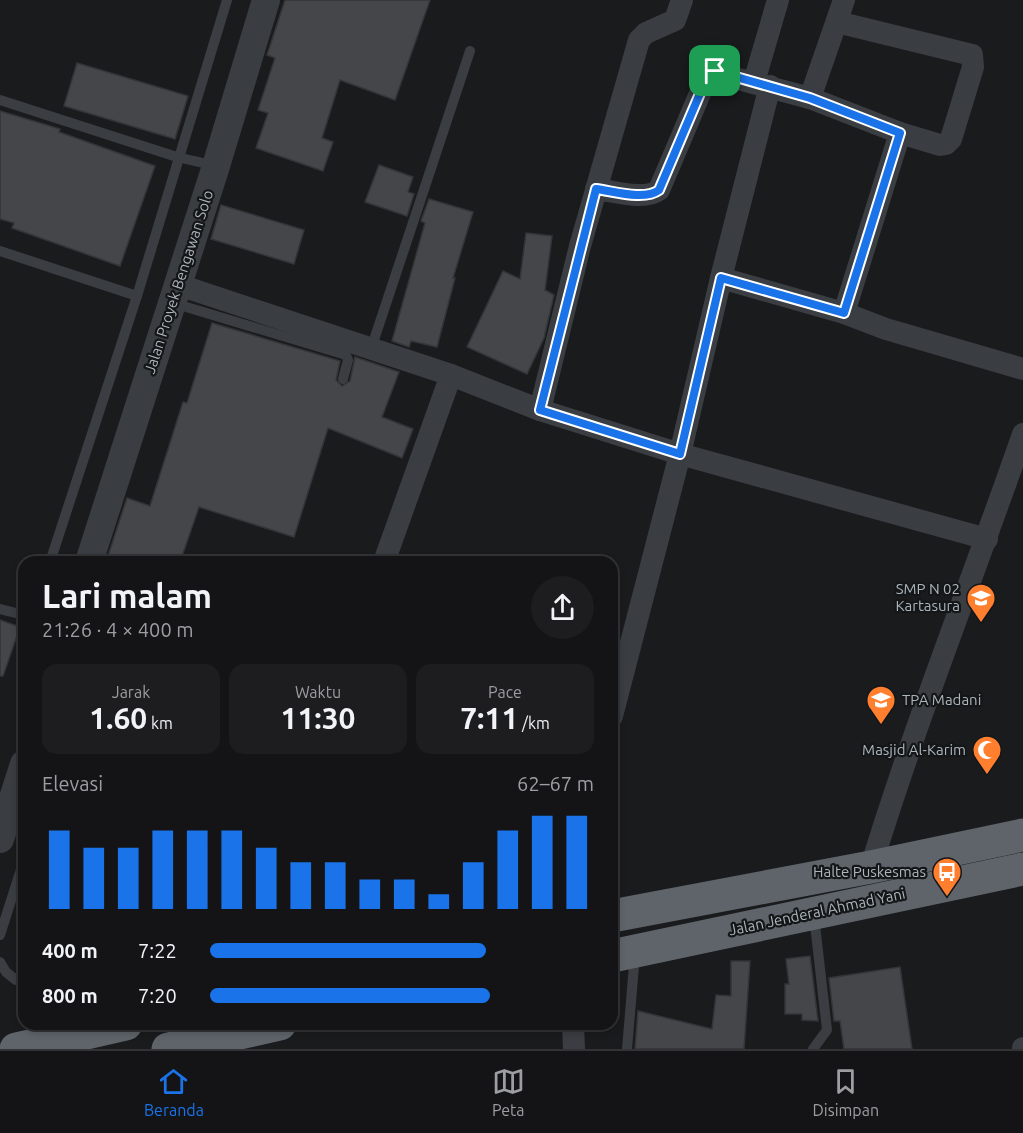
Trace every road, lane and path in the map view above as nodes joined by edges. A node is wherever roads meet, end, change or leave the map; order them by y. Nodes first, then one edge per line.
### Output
1 (227, 0) edge
2 (266, 0) edge
3 (682, 0) edge
4 (778, 0) edge
5 (844, 0) edge
6 (837, 22) junction
7 (470, 51) dead end
8 (762, 84) junction
9 (810, 98) junction
10 (0, 100) edge
11 (900, 133) junction
12 (177, 158) junction
13 (216, 166) junction
14 (596, 189) junction
15 (0, 251) edge
16 (721, 278) junction
17 (176, 294) junction
18 (137, 296) junction
19 (844, 313) junction
20 (371, 349) junction
21 (1023, 369) edge
22 (451, 375) junction
23 (342, 379) dead end
24 (540, 410) junction
25 (1023, 434) edge
26 (680, 454) junction
27 (987, 539) junction
28 (52, 556) edge
29 (92, 556) edge
30 (386, 556) edge
31 (0, 609) edge
32 (18, 614) edge
33 (618, 693) edge
34 (18, 783) edge
35 (1023, 835) edge
36 (0, 839) edge
37 (871, 867) junction
38 (1023, 869) edge
39 (18, 879) edge
40 (814, 913) junction
41 (618, 915) edge
42 (0, 935) edge
43 (623, 953) edge
44 (0, 962) edge
45 (18, 980) edge
46 (83, 1030) edge
47 (253, 1030) edge
48 (573, 1030) edge
49 (16, 1049) edge
50 (168, 1049) edge
51 (574, 1049) edge
52 (627, 1049) edge
53 (813, 1049) edge

1 - 12 lane
2 - 13 street, Jalan Proyek Bengawan Solo
3 - 14 street
4 - 8 street
5 - 6 street
6 - 9 street
6 - 11 street
7 - 20 lane
8 - 9 street
8 - 14 street
8 - 16 street
9 - 11 street
10 - 12 lane
11 - 19 street
12 - 13 lane
12 - 18 lane
13 - 17 street, Jalan Proyek Bengawan Solo
14 - 24 street
15 - 18 lane
16 - 19 street
16 - 26 street
17 - 20 street
17 - 23 lane
17 - 29 street, Jalan Proyek Bengawan Solo
18 - 28 lane
19 - 21 street
20 - 22 street
22 - 24 street
22 - 30 street
24 - 26 street
25 - 27 street
26 - 27 street
26 - 33 street
27 - 37 street
31 - 32 lane
34 - 36 street
35 - 37 highway
37 - 41 highway
38 - 40 highway, Jalan Jenderal Ahmad Yani
39 - 42 lane
40 - 43 highway, Jalan Jenderal Ahmad Yani
40 - 53 lane
43 - 52 lane
44 - 45 lane
46 - 49 highway
47 - 50 highway
48 - 51 street

